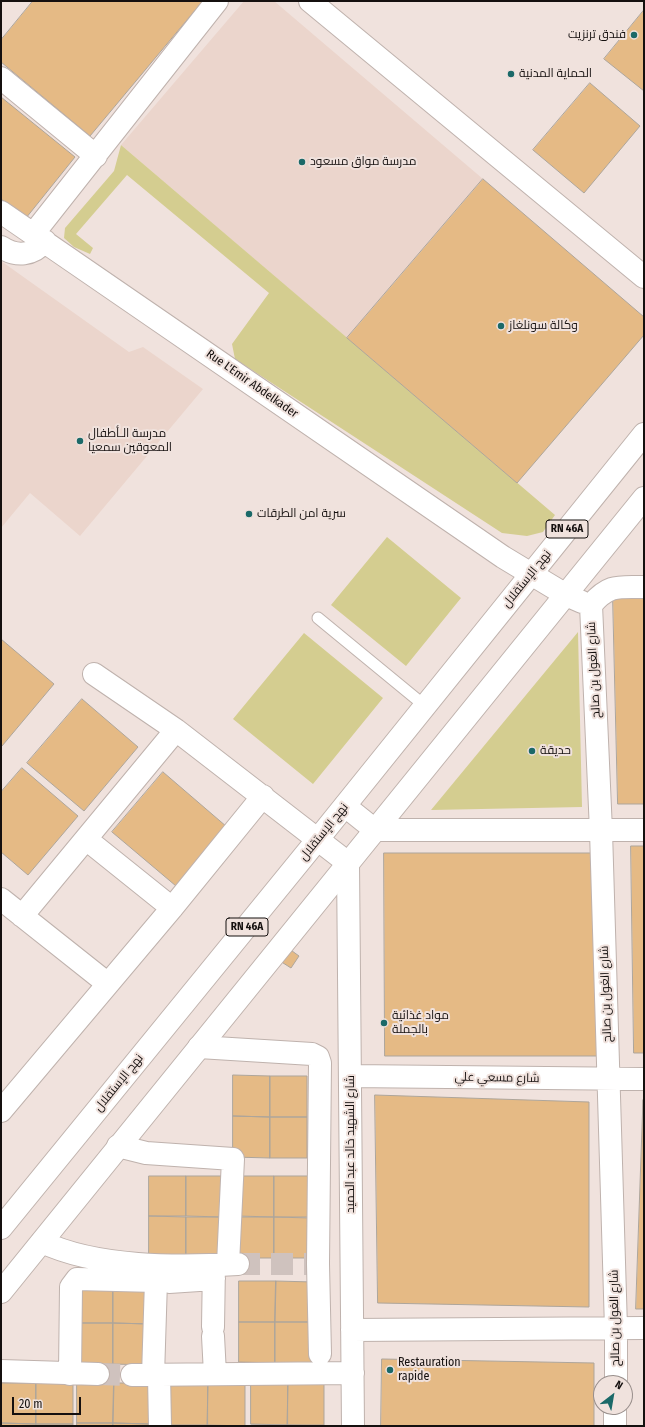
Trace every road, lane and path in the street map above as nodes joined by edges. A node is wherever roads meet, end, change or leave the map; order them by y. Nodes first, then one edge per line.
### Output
1 (217, 1) edge
2 (310, 1) edge
3 (1, 78) edge
4 (96, 156) junction
5 (1, 212) edge
6 (39, 237) junction
7 (1, 247) edge
8 (644, 277) edge
9 (644, 434) edge
10 (644, 498) edge
11 (531, 575) junction
12 (644, 587) edge
13 (566, 595) junction
14 (591, 605) junction
15 (318, 618) dead end
16 (94, 674) dead end
17 (425, 706) junction
18 (176, 730) junction
19 (263, 796) junction
20 (345, 806) junction
21 (375, 830) junction
22 (644, 830) edge
23 (601, 831) junction
24 (86, 839) junction
25 (318, 839) junction
26 (348, 862) junction
27 (1, 899) edge
28 (172, 908) junction
29 (22, 916) junction
30 (108, 984) junction
31 (199, 1047) junction
32 (350, 1076) junction
33 (608, 1079) junction
34 (644, 1079) edge
35 (1, 1111) edge
36 (118, 1146) junction
37 (1, 1228) edge
38 (42, 1242) junction
39 (224, 1268) junction
40 (169, 1282) dead end
41 (1, 1292) edge
42 (616, 1328) junction
43 (644, 1328) edge
44 (352, 1330) junction
45 (320, 1354) dead end
46 (1, 1371) edge
47 (353, 1373) junction
48 (70, 1374) junction
49 (98, 1374) tunnel mouth
50 (215, 1374) junction
51 (148, 1375) junction
52 (616, 1375) edge
53 (615, 1415) edge
54 (160, 1426) edge
55 (353, 1426) edge
56 (615, 1426) edge

1 - 4 street
2 - 8 street
3 - 4 street
4 - 6 street
5 - 6 street, Rue L'Emir Abdelkader
6 - 7 street
6 - 11 street, Rue L'Emir Abdelkader
9 - 11 street, نهج الإستقلال / RN 46A
10 - 13 street, RN 46A
11 - 13 street, Rue L'Emir Abdelkader
11 - 17 street, نهج الإستقلال / RN 46A
12 - 14 street
13 - 14 street, Rue L'Emir Abdelkader
13 - 21 street, RN 46A
14 - 23 street, شارع الغول بن صالح
15 - 17 lane
16 - 18 street
17 - 20 street, نهج الإستقلال / RN 46A
18 - 19 street
18 - 24 street
19 - 25 street
19 - 28 street
20 - 21 street
20 - 25 street, نهج الإستقلال / RN 46A
21 - 23 street
21 - 26 street, RN 46A
22 - 23 street
23 - 33 street, شارع الغول بن صالح
24 - 28 street
24 - 29 street
25 - 26 street
25 - 37 street, نهج الإستقلال / RN 46A
26 - 31 street, RN 46A
26 - 32 street, شارع الشهيد خالد عبد الحميد
27 - 29 street
28 - 30 street
29 - 30 street
30 - 35 street
31 - 36 street, RN 46A
31 - 45 street
32 - 33 street, شارع مسعي علي
32 - 44 street, شارع الشهيد خالد عبد الحميد
33 - 34 street, شارع مسعي علي
33 - 42 street, شارع الغول بن صالح
36 - 38 street, RN 46A
36 - 39 street
38 - 39 street
38 - 41 street, RN 46A
39 - 40 street
39 - 50 street
42 - 43 street
42 - 44 street
42 - 52 street, شارع الغول بن صالح
44 - 47 street, شارع الشهيد خالد عبد الحميد
46 - 48 street
47 - 50 street
47 - 55 street, شارع الشهيد خالد عبد الحميد
48 - 49 street
48 - 51 street
50 - 51 street
51 - 54 street
53 - 56 street

